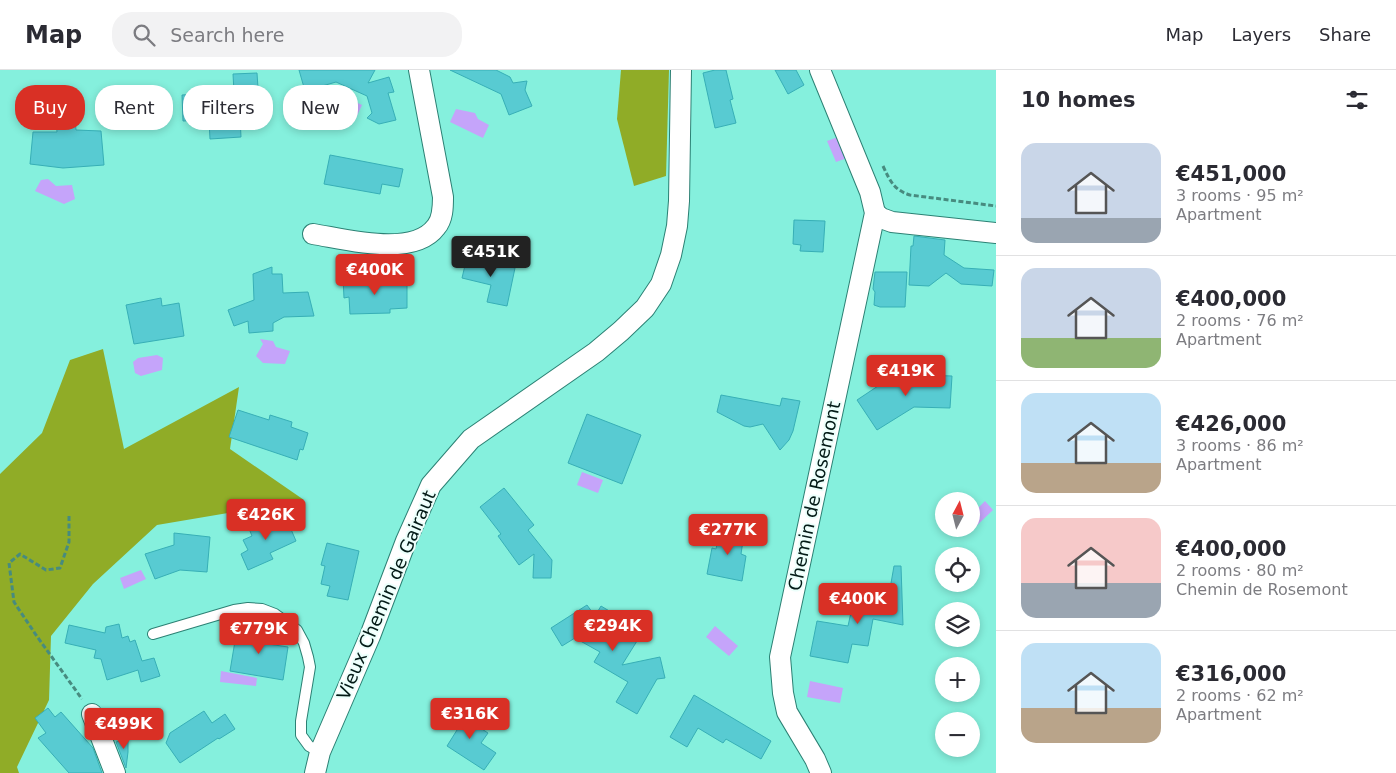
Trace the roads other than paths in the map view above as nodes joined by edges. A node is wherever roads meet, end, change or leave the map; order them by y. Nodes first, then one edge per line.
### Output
1 (419, 70) edge
2 (681, 70) edge
3 (820, 70) edge
4 (875, 213) junction
5 (996, 233) edge
6 (313, 234) dead end
7 (153, 634) dead end
8 (92, 714) road end
9 (320, 752) junction
10 (115, 773) edge
11 (314, 773) edge
12 (821, 773) edge

1 - 6 street
2 - 9 street, Vieux Chemin de Gairaut
3 - 4 street, Chemin de Rosemont
4 - 5 street
4 - 12 street, Chemin de Rosemont
7 - 9 lane
8 - 10 street
9 - 11 street, Vieux Chemin de Gairaut

